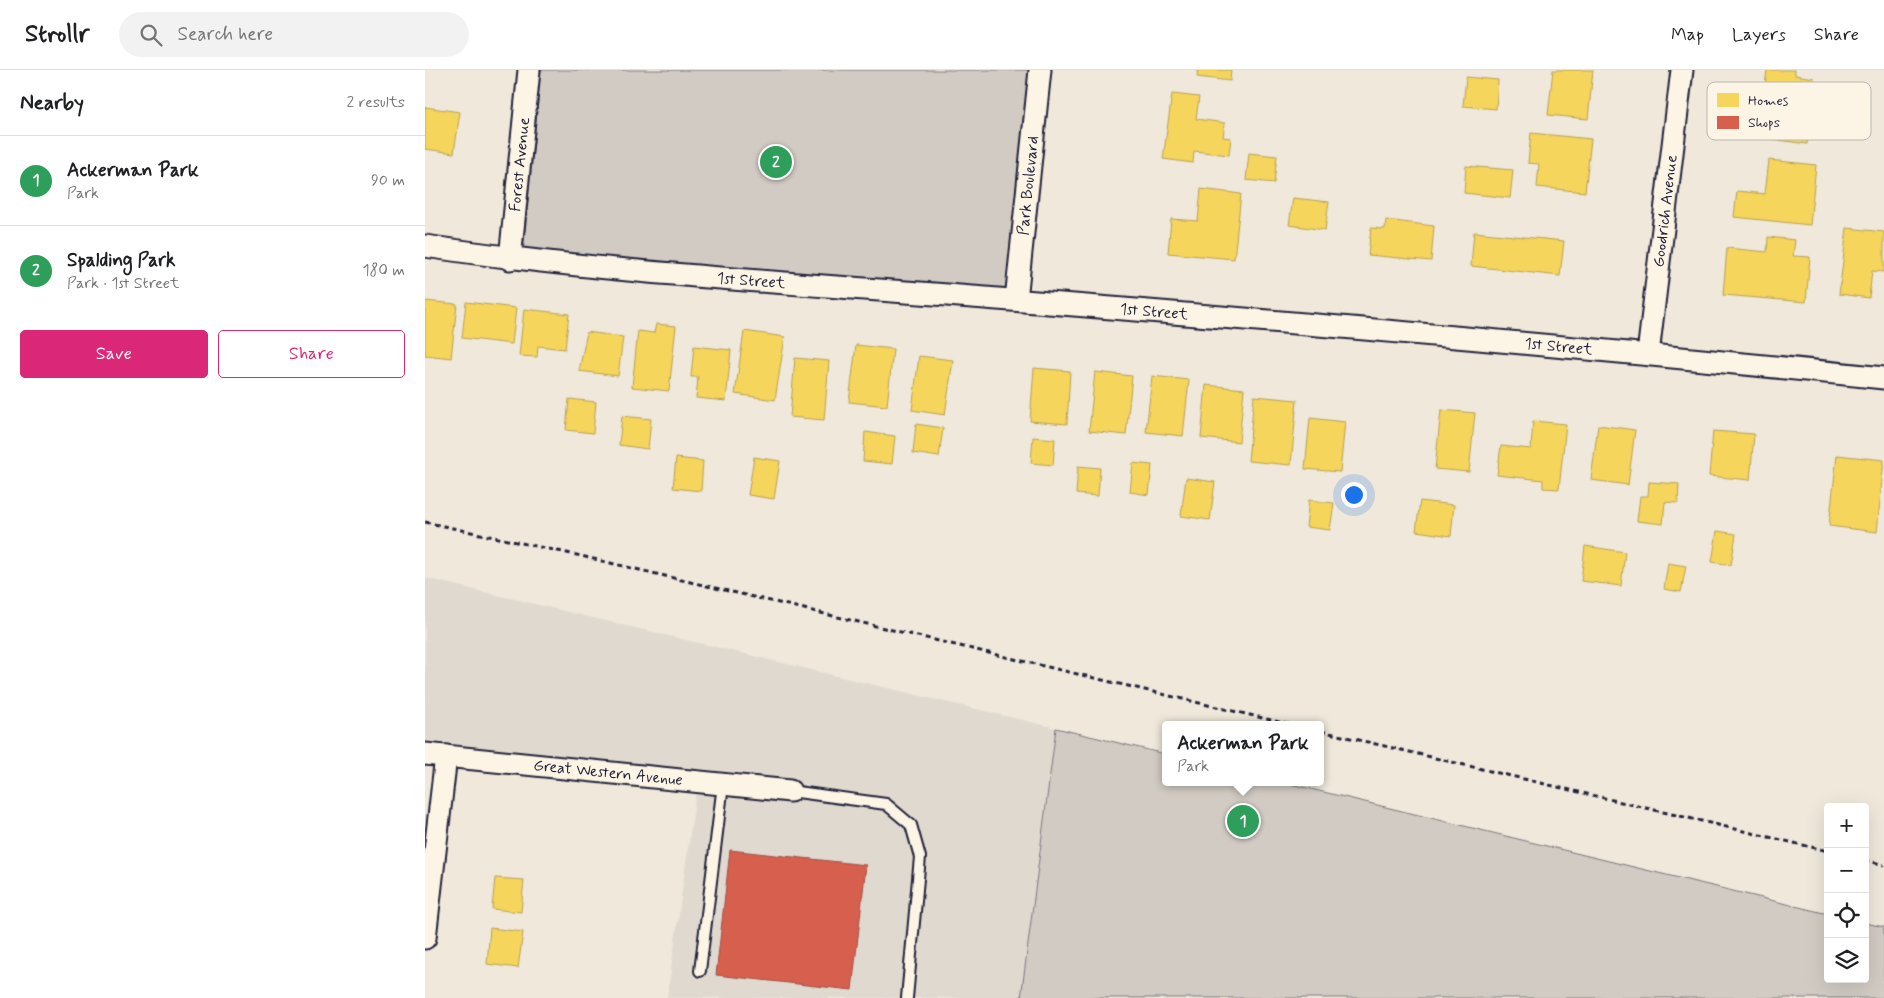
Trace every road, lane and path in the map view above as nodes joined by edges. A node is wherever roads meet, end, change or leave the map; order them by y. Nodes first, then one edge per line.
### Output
1 (529, 70) edge
2 (1040, 70) edge
3 (1681, 70) edge
4 (425, 246) edge
5 (510, 259) junction
6 (1016, 300) junction
7 (1648, 354) junction
8 (1884, 378) edge
9 (425, 522) edge
10 (1276, 721) edge
11 (1324, 732) edge
12 (425, 754) edge
13 (446, 756) junction
14 (723, 784) junction
15 (790, 791) joint
16 (1824, 850) edge
17 (1869, 861) edge
18 (1884, 865) edge
19 (425, 938) edge
20 (700, 971) dead end
21 (907, 998) edge

1 - 5 street, Forest Avenue
2 - 6 street, Park Boulevard
3 - 7 street, Goodrich Avenue
4 - 5 street, 1st Street
5 - 6 street, 1st Street
6 - 7 street, 1st Street
7 - 8 street, 1st Street
9 - 10 path
11 - 16 path
12 - 13 street, Great Western Avenue
13 - 14 street, Great Western Avenue
13 - 19 street
14 - 15 street, Great Western Avenue
14 - 20 lane
15 - 21 lane
17 - 18 path

